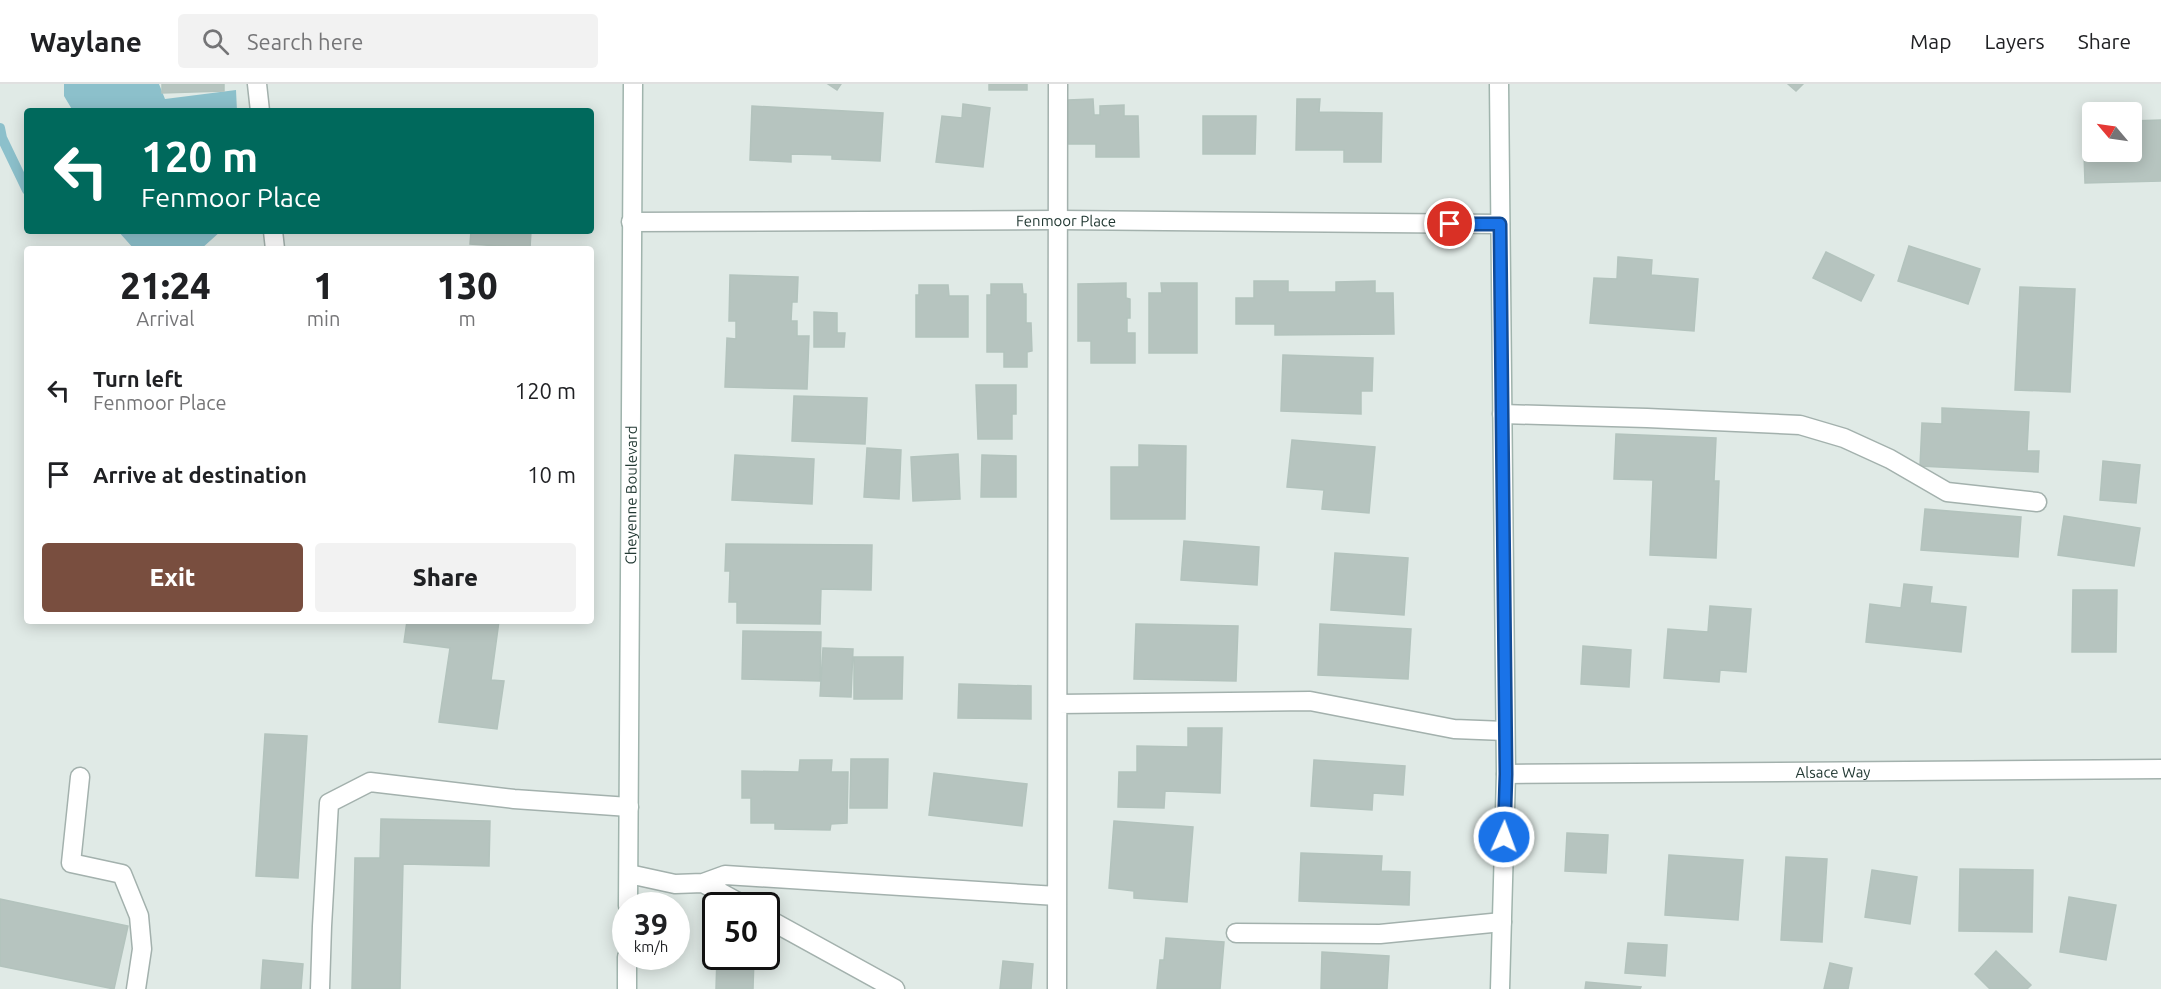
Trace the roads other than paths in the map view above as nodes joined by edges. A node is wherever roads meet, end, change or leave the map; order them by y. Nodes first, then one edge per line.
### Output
1 (257, 84) edge
2 (633, 84) edge
3 (1058, 84) edge
4 (1499, 84) edge
5 (260, 108) edge
6 (1059, 220) junction
7 (631, 222) junction
8 (1500, 224) junction
9 (1502, 414) junction
10 (2037, 502) dead end
11 (1058, 704) junction
12 (1505, 730) junction
13 (2161, 769) edge
14 (1506, 774) junction
15 (80, 777) dead end
16 (629, 807) junction
17 (628, 874) junction
18 (703, 883) junction
19 (628, 892) edge
20 (719, 892) edge
21 (1057, 896) junction
22 (1502, 922) junction
23 (780, 926) edge
24 (1236, 933) dead end
25 (627, 970) edge
26 (136, 989) edge
27 (320, 989) edge
28 (627, 989) edge
29 (895, 989) edge
30 (1057, 989) edge
31 (1500, 989) edge

1 - 5 main road
2 - 7 main road, Cheyenne Boulevard
3 - 6 main road
4 - 8 main road
6 - 7 main road, Fenmoor Place
6 - 8 main road, Fenmoor Place
6 - 11 main road
7 - 16 main road, Cheyenne Boulevard
8 - 9 main road
9 - 10 main road
9 - 12 main road
11 - 12 main road
11 - 21 main road
12 - 14 main road
13 - 14 main road, Alsace Way
14 - 22 main road
15 - 26 main road
16 - 17 main road, Cheyenne Boulevard
16 - 27 main road
17 - 18 main road
17 - 19 main road, Cheyenne Boulevard
18 - 20 main road
18 - 21 main road
21 - 30 main road
22 - 24 main road
22 - 31 main road
23 - 29 main road
25 - 28 main road

